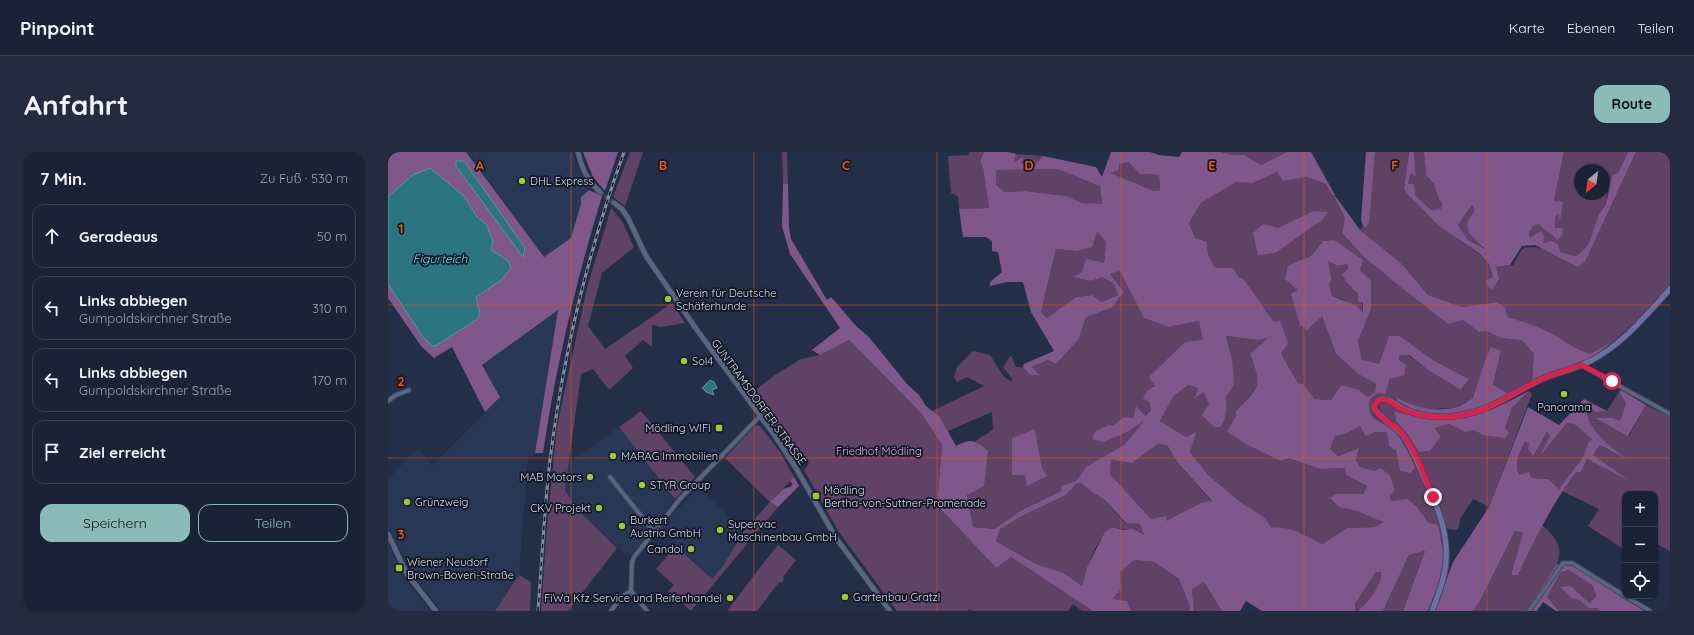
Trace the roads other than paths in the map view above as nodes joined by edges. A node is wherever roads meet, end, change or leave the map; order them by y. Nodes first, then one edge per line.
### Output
1 (578, 152) edge
2 (600, 192) tunnel mouth
3 (614, 203) tunnel mouth
4 (1670, 289) edge
5 (1582, 365) junction
6 (409, 390) dead end
7 (388, 401) edge
8 (1670, 414) edge
9 (760, 416) junction
10 (610, 477) dead end
11 (654, 532) junction
12 (388, 534) edge
13 (631, 592) junction
14 (1622, 594) edge
15 (1630, 599) edge
16 (1670, 608) edge
17 (436, 611) edge
18 (611, 611) edge
19 (647, 611) edge
20 (890, 611) edge
21 (1432, 611) edge
22 (1529, 611) edge
23 (1650, 611) edge
24 (1667, 611) edge

1 - 2 street
3 - 9 street, GUNTRAMSDORFER STRASSE
4 - 5 main road
5 - 8 street
5 - 21 main road
6 - 7 street
9 - 11 street
9 - 20 street, GUNTRAMSDORFER STRASSE
10 - 11 street
11 - 13 street
12 - 17 street
13 - 18 street
13 - 19 street
14 - 22 street
15 - 23 street
16 - 24 street

